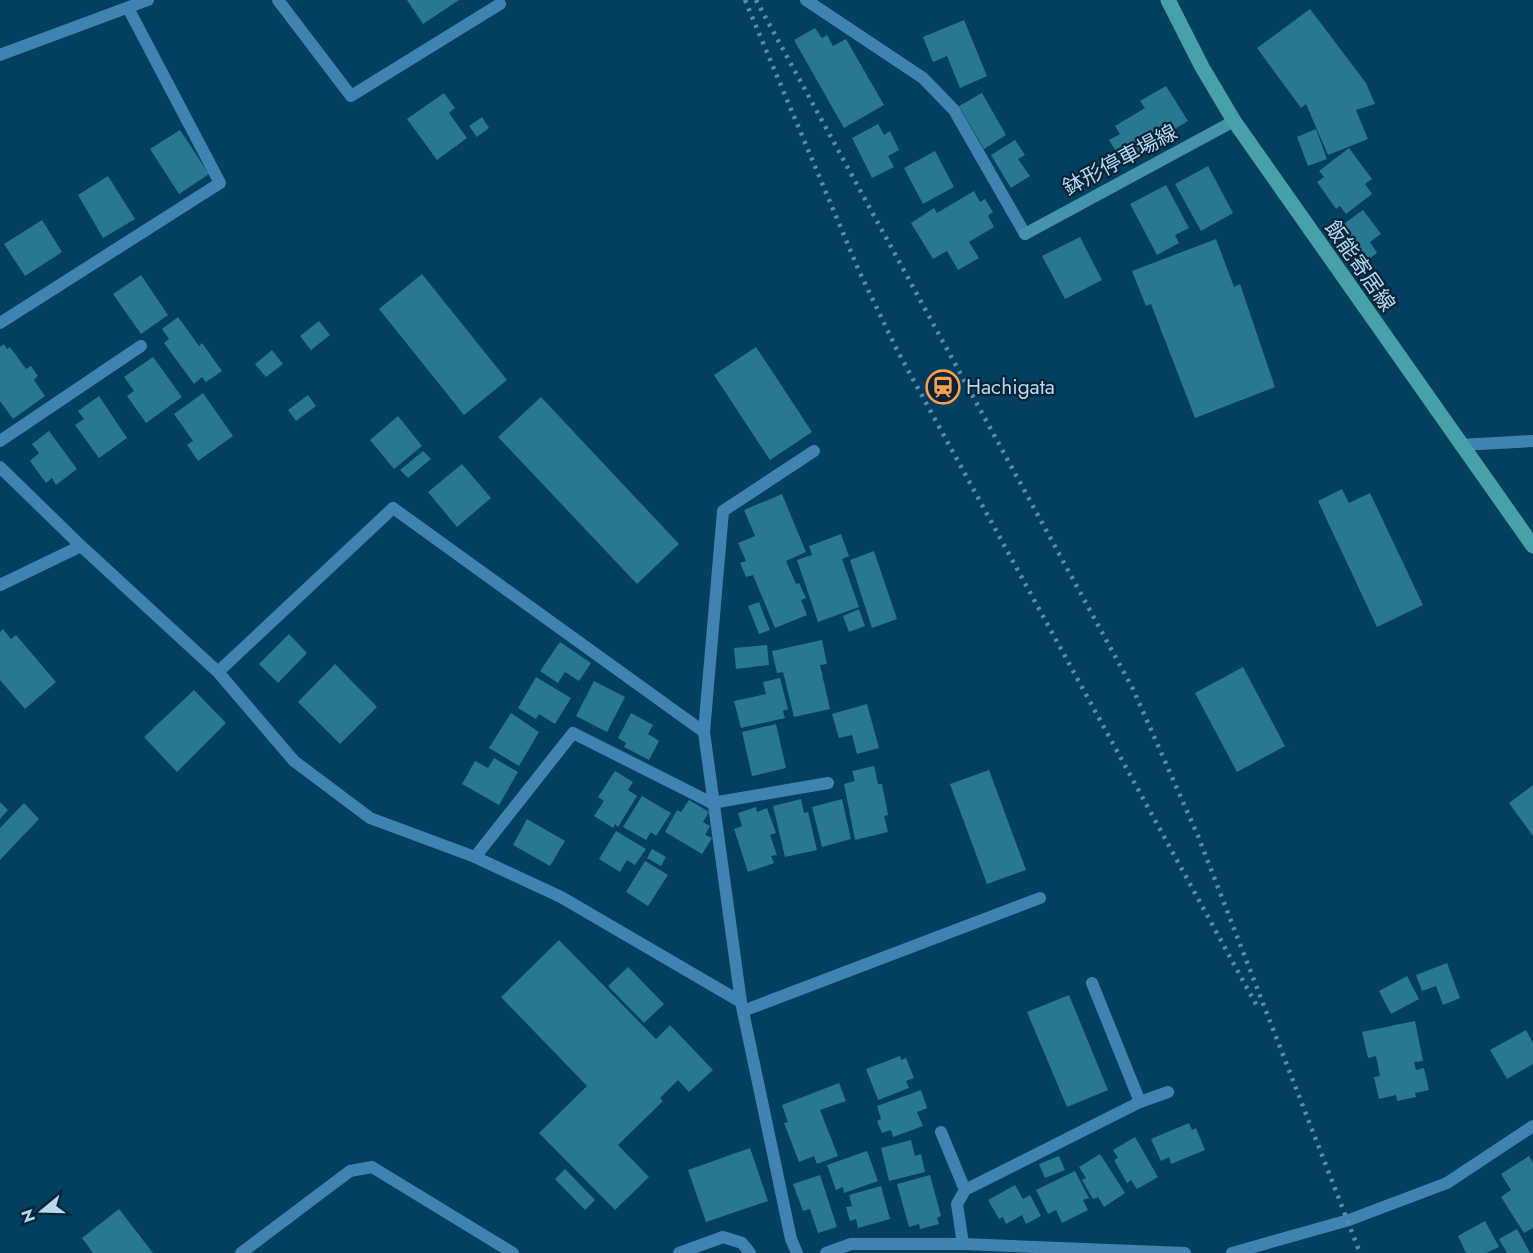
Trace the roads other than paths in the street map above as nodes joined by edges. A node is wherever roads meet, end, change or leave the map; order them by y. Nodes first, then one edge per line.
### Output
1 (148, 0) edge
2 (278, 0) edge
3 (806, 0) edge
4 (1168, 0) edge
5 (500, 4) dead end
6 (128, 8) junction
7 (0, 55) edge
8 (1234, 121) junction
9 (1025, 234) joint
10 (0, 323) edge
11 (141, 346) dead end
12 (0, 441) edge
13 (1533, 441) edge
14 (1461, 445) junction
15 (814, 451) dead end
16 (0, 467) edge
17 (81, 546) junction
18 (1533, 546) edge
19 (0, 585) edge
20 (218, 672) junction
21 (704, 732) junction
22 (828, 783) dead end
23 (712, 803) junction
24 (475, 857) junction
25 (1040, 898) dead end
26 (1092, 983) dead end
27 (742, 1007) junction
28 (1168, 1092) dead end
29 (1140, 1102) junction
30 (1533, 1126) edge
31 (941, 1132) dead end
32 (965, 1190) junction
33 (963, 1244) junction
34 (241, 1253) edge
35 (513, 1253) edge
36 (679, 1253) edge
37 (750, 1253) edge
38 (797, 1253) edge
39 (826, 1253) edge
40 (1185, 1253) edge
41 (1232, 1253) edge

1 - 6 street
2 - 5 street
3 - 9 street
4 - 8 main road, 飯能寄居線
6 - 7 street
6 - 10 street
8 - 9 main road, 鉢形停車場線
8 - 14 main road, 飯能寄居線
11 - 12 street
13 - 14 street
14 - 18 main road, 飯能寄居線
15 - 21 street
16 - 17 street
17 - 19 street
17 - 20 street
20 - 21 street
20 - 24 street
21 - 23 street
22 - 23 street
23 - 24 street
23 - 27 street
24 - 27 street
25 - 27 street
26 - 29 street
27 - 38 street
28 - 29 street
29 - 32 street
30 - 41 street
31 - 32 street
32 - 33 street
33 - 39 street
33 - 40 street
34 - 35 street
36 - 37 street

